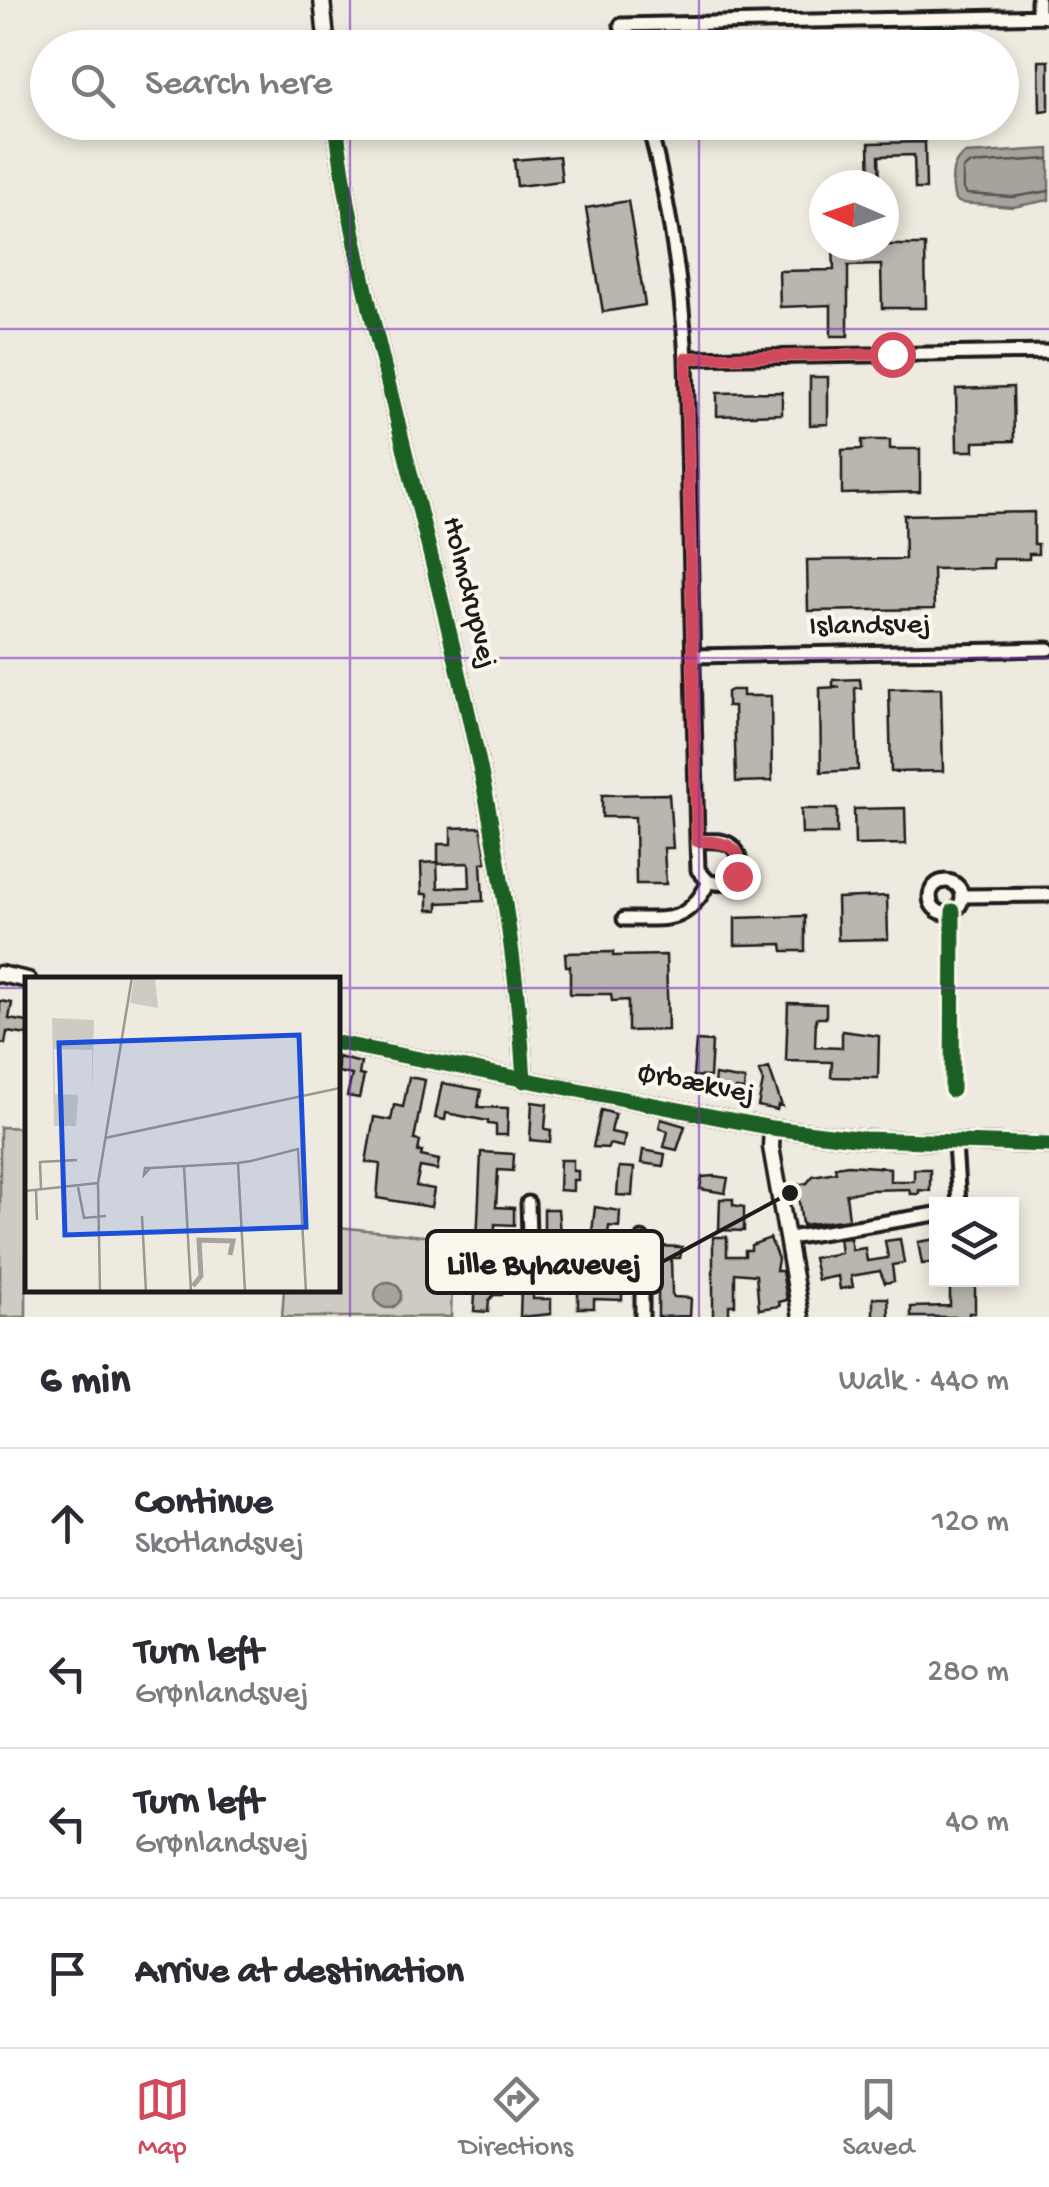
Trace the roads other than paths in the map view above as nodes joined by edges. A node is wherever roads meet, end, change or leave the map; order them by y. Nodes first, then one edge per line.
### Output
1 (322, 0) edge
2 (1038, 0) edge
3 (1043, 16) edge
4 (325, 30) edge
5 (622, 30) edge
6 (339, 140) edge
7 (652, 140) edge
8 (1049, 352) edge
9 (686, 358) junction
10 (1049, 649) edge
11 (693, 656) junction
12 (697, 841) junction
13 (709, 882) junction
14 (1049, 895) edge
15 (962, 896) dead end
16 (624, 918) dead end
17 (0, 974) edge
18 (25, 979) edge
19 (340, 1043) edge
20 (524, 1081) junction
21 (772, 1128) junction
22 (955, 1144) junction
23 (1049, 1145) edge
24 (959, 1197) edge
25 (528, 1202) dead end
26 (929, 1215) edge
27 (789, 1238) junction
28 (642, 1239) dead end
29 (513, 1269) dead end
30 (530, 1269) junction
31 (642, 1276) junction
32 (642, 1317) edge
33 (801, 1317) edge

1 - 4 street
2 - 3 street
3 - 5 street
6 - 20 street, Holmdrupvej
7 - 9 street
8 - 9 street
9 - 11 street
10 - 11 street, Islandsvej
11 - 12 street
12 - 13 street
12 - 13 street
13 - 16 street
14 - 15 street
17 - 18 street
19 - 20 street, Ørbækvej
20 - 21 street, Ørbækvej
21 - 22 street, Ørbækvej
21 - 27 street
22 - 23 street, Ørbækvej
22 - 24 street
25 - 30 street
26 - 27 street
27 - 33 street
28 - 31 street
29 - 30 street
30 - 31 street
31 - 32 street

